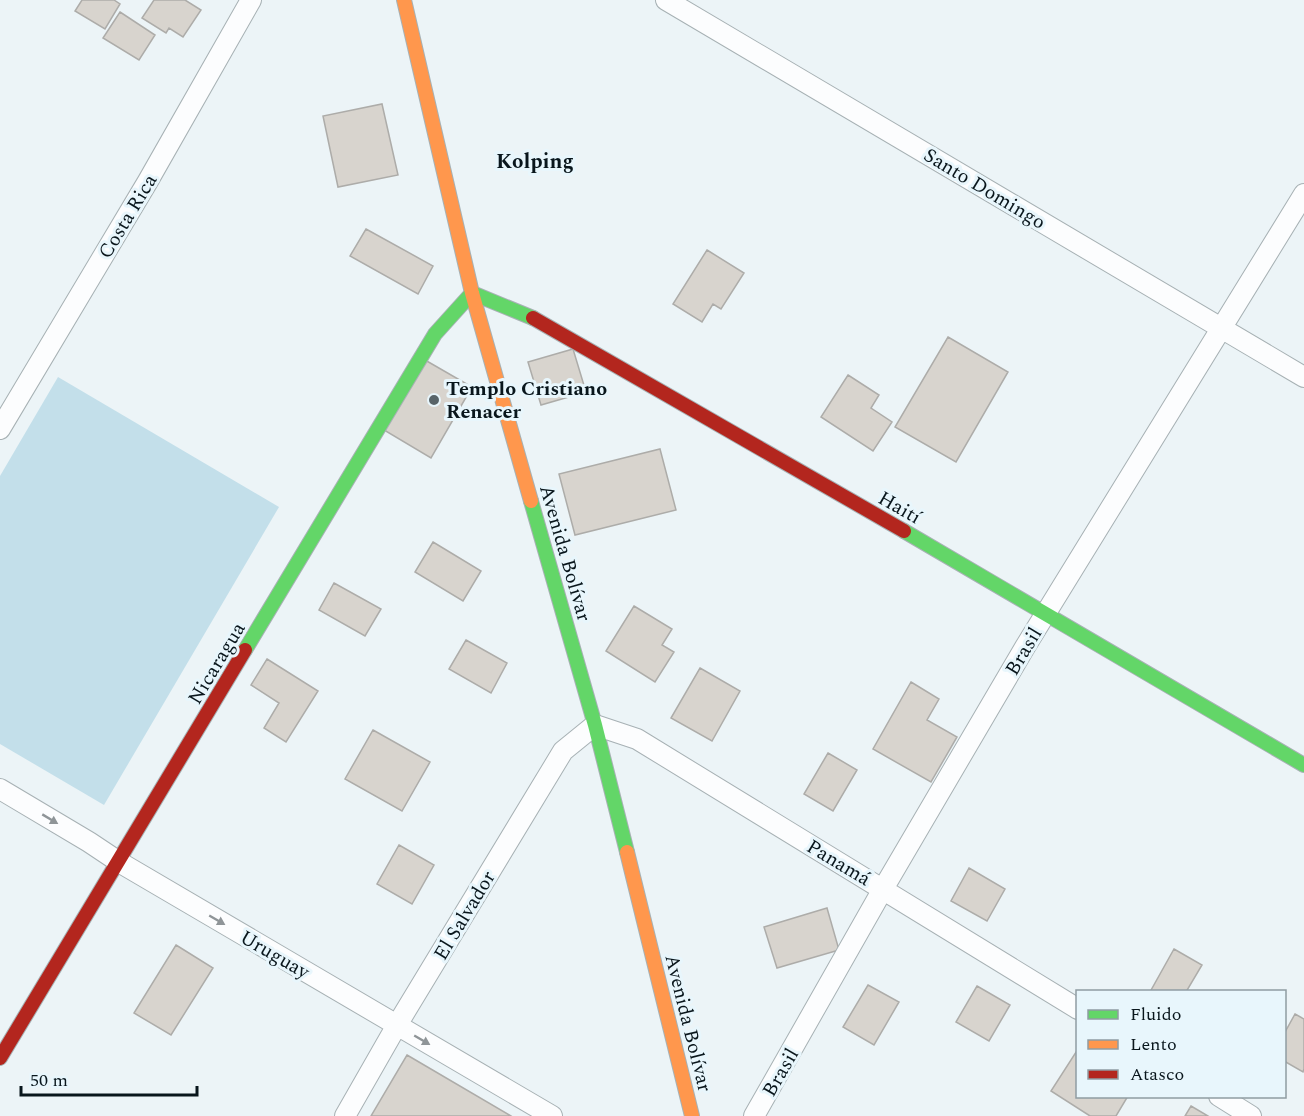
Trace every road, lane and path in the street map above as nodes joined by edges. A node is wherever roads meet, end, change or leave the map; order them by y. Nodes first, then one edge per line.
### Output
1 (251, 0) edge
2 (404, 0) edge
3 (666, 0) edge
4 (1304, 194) edge
5 (471, 293) junction
6 (1221, 328) junction
7 (1304, 377) edge
8 (0, 429) edge
9 (1046, 613) junction
10 (595, 725) junction
11 (1304, 765) edge
12 (0, 789) edge
13 (119, 862) junction
14 (883, 890) junction
15 (1076, 1008) edge
16 (397, 1025) junction
17 (0, 1058) edge
18 (1223, 1098) edge
19 (345, 1116) edge
20 (552, 1116) edge
21 (692, 1116) edge
22 (754, 1116) edge
23 (1251, 1116) edge

1 - 8 street, Costa Rica
2 - 5 street, Avenida Bolívar
3 - 6 street, Santo Domingo
4 - 6 street, Brasil
5 - 9 street, Haití
5 - 10 street, Avenida Bolívar
5 - 13 street, Nicaragua
6 - 7 street, Santo Domingo
6 - 9 street, Brasil
9 - 11 street, Haití
9 - 14 street, Brasil
10 - 14 street, Panamá
10 - 16 street, El Salvador
10 - 21 street, Avenida Bolívar
12 -> 13 street, Uruguay
13 -> 16 street, Uruguay
13 - 17 street, Nicaragua
14 - 15 street, Panamá
14 - 22 street, Brasil
16 - 19 street, El Salvador
16 -> 20 street, Uruguay
18 - 23 street

